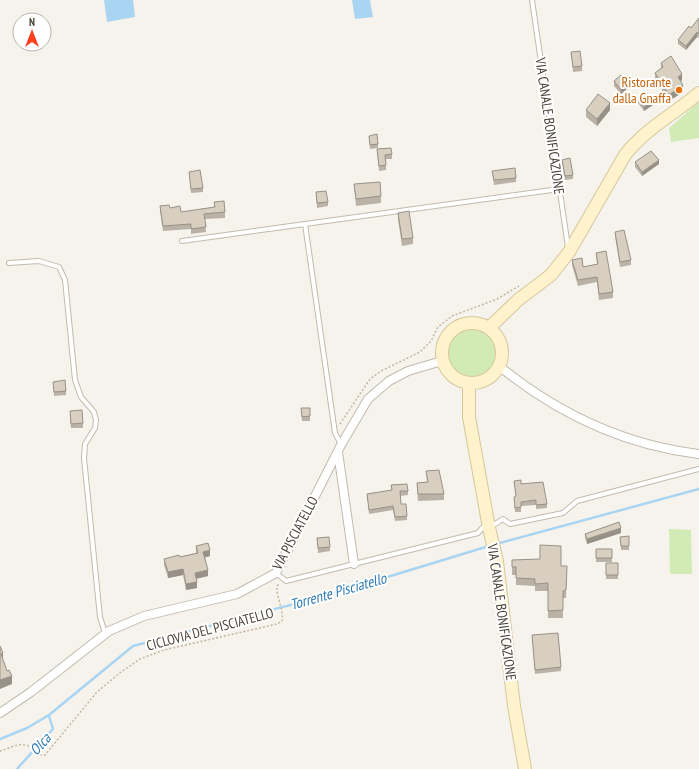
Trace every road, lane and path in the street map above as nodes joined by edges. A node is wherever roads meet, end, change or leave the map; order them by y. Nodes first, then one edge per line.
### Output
1 (532, 0) edge
2 (699, 93) edge
3 (559, 189) junction
4 (305, 224) junction
5 (182, 241) dead end
6 (569, 252) junction
7 (9, 263) dead end
8 (521, 284) dead end
9 (489, 328) junction
10 (442, 361) junction
11 (499, 366) junction
12 (469, 383) junction
13 (339, 445) junction
14 (699, 454) edge
15 (699, 469) edge
16 (490, 532) junction
17 (354, 564) junction
18 (276, 573) junction
19 (286, 581) junction
20 (105, 634) junction
21 (0, 713) edge
22 (0, 751) edge
23 (525, 769) edge

1 - 3 lane, VIA CANALE BONIFICAZIONE
2 - 6 street
3 - 4 lane
3 - 6 lane, VIA CANALE BONIFICAZIONE
4 - 5 lane
4 - 13 lane
6 - 9 street
7 - 20 lane
8 - 13 path
9 - 10 street
9 - 11 street
10 - 12 street
10 - 13 street, VIA PISCIATELLO
11 - 12 street
11 - 14 street
12 - 16 street, VIA CANALE BONIFICAZIONE
13 - 17 street
13 - 18 street, VIA PISCIATELLO
15 - 16 lane
16 - 17 lane
16 - 23 street, VIA CANALE BONIFICAZIONE
17 - 19 lane
18 - 19 lane
18 - 20 street, VIA PISCIATELLO
19 - 22 path, CICLOVIA DEL PISCIATELLO
20 - 21 street, VIA PISCIATELLO

